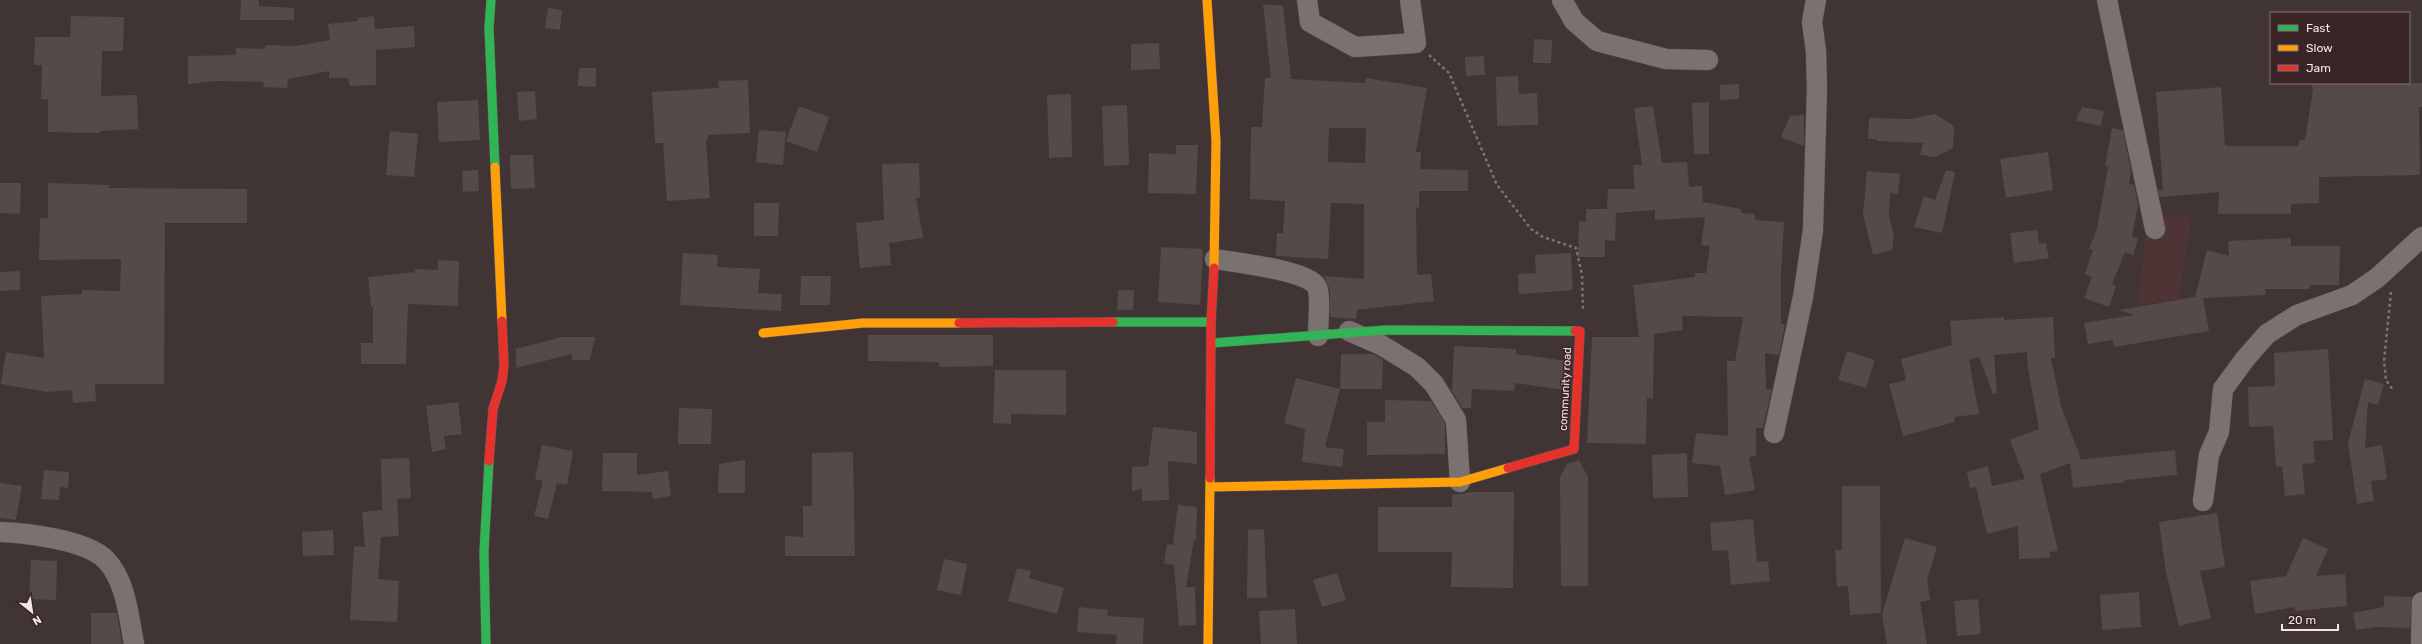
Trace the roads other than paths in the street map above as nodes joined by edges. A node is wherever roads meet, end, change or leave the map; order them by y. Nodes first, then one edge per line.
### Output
1 (491, 0) edge
2 (1207, 0) edge
3 (1308, 0) edge
4 (1410, 0) edge
5 (1562, 0) edge
6 (1816, 0) edge
7 (2108, 0) edge
8 (1708, 60) dead end
9 (2155, 229) dead end
10 (2422, 237) edge
11 (1215, 259) junction
12 (1211, 322) junction
13 (1348, 331) junction
14 (763, 333) dead end
15 (1318, 336) junction
16 (1212, 344) junction
17 (1774, 433) dead end
18 (1460, 482) junction
19 (1210, 487) junction
20 (2203, 501) dead end
21 (0, 532) edge
22 (2422, 602) edge
23 (134, 644) edge
24 (486, 644) edge
25 (1208, 644) edge
26 (2421, 644) edge

1 - 24 street
2 - 11 street
3 - 4 street
5 - 8 street
6 - 17 street
7 - 9 street
10 - 20 street
11 - 12 street
11 - 15 street
12 - 14 street
12 - 16 street
13 - 15 street
13 - 18 street
13 - 18 street, community road
15 - 16 street
16 - 19 street
18 - 19 street
19 - 25 street
21 - 23 street
22 - 26 street

